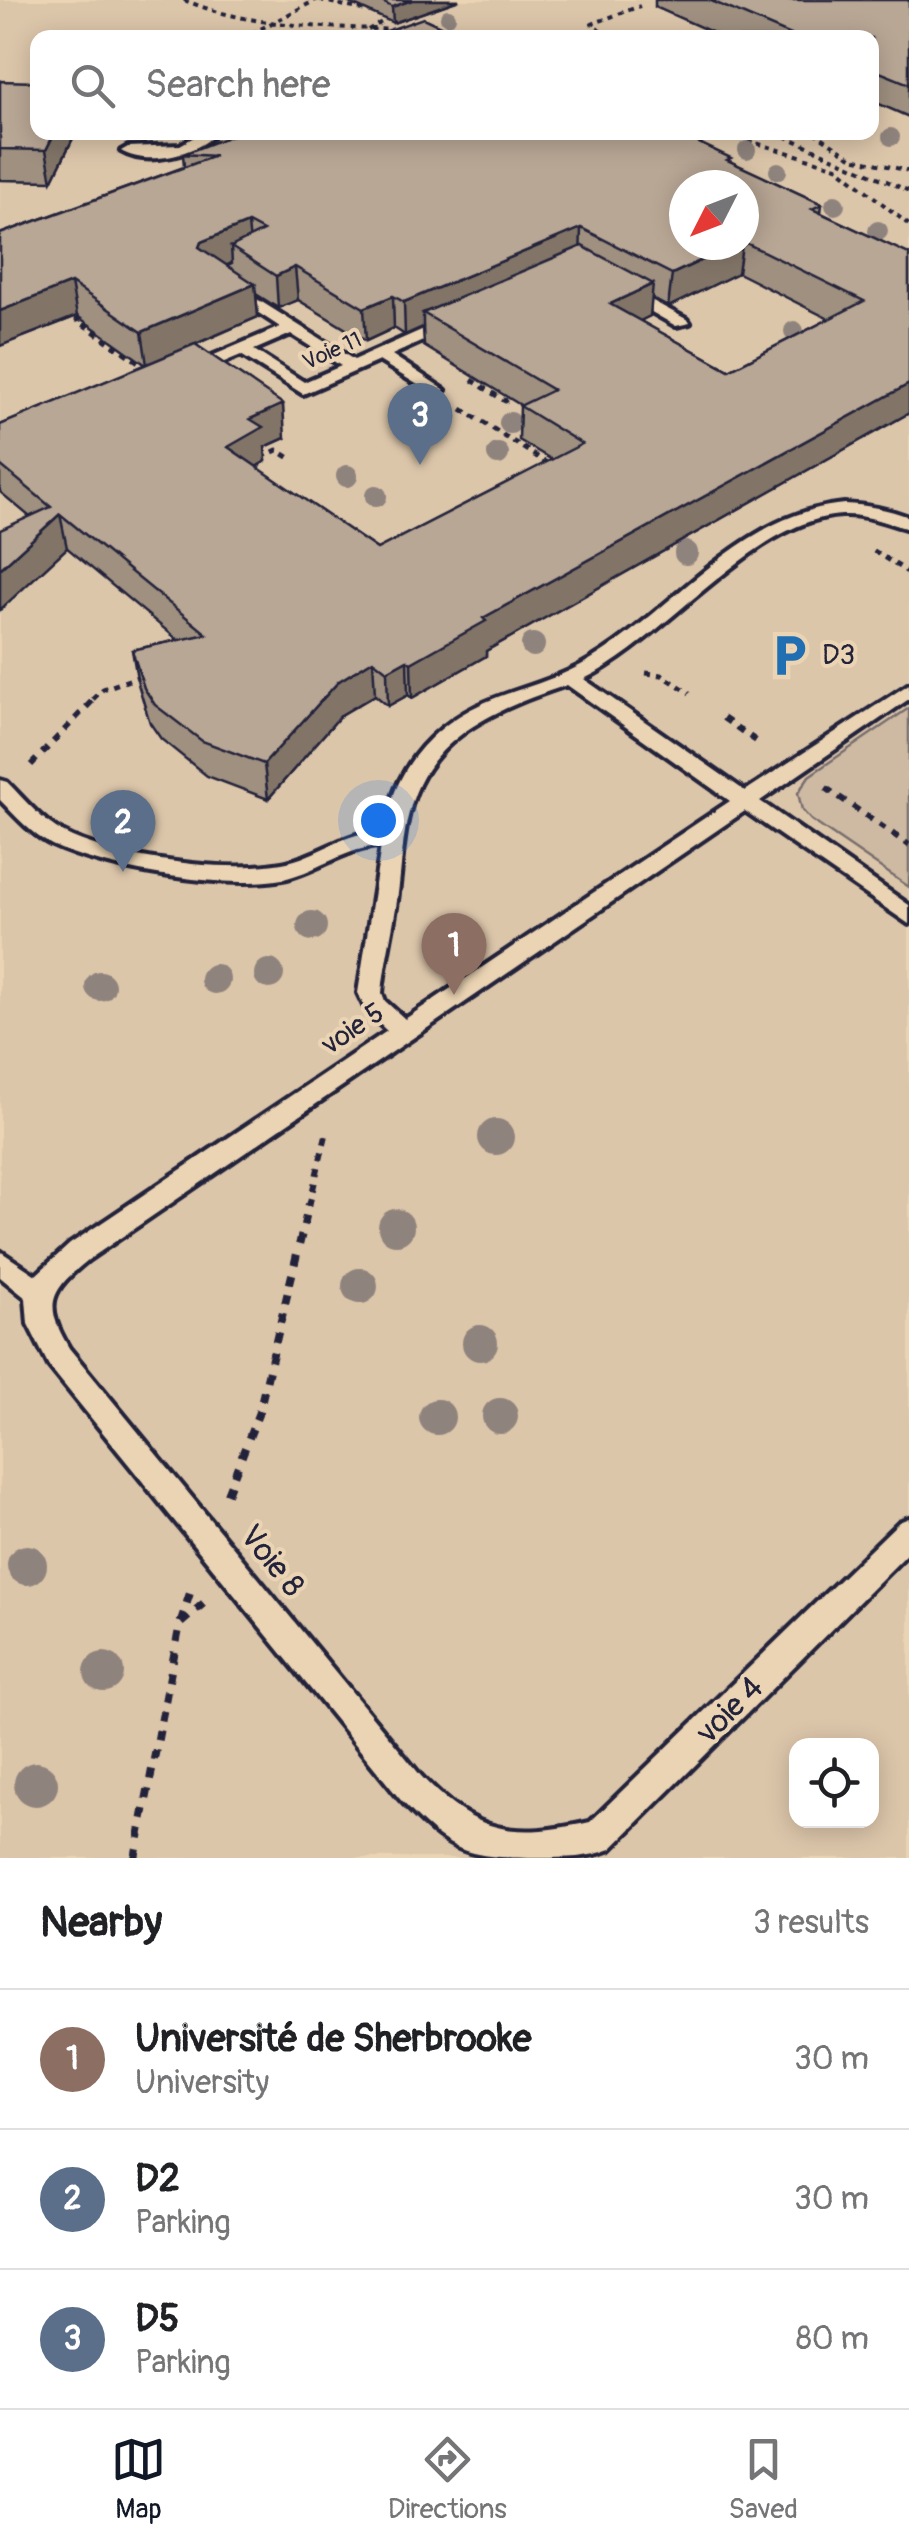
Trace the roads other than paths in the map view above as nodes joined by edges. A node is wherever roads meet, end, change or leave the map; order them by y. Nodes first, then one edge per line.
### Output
1 (133, 140) edge
2 (199, 140) edge
3 (214, 278) edge
4 (612, 284) edge
5 (463, 318) edge
6 (682, 323) dead end
7 (291, 328) junction
8 (242, 349) junction
9 (380, 354) junction
10 (353, 366) junction
11 (177, 376) edge
12 (437, 390) dead end
13 (909, 524) edge
14 (570, 678) junction
15 (909, 690) edge
16 (0, 787) edge
17 (745, 801) junction
18 (391, 839) junction
19 (909, 916) edge
20 (403, 1031) junction
21 (0, 1262) edge
22 (38, 1292) junction
23 (909, 1532) edge
24 (533, 1856) edge

1 - 2 lane
3 - 7 lane
4 - 6 lane
5 - 9 lane, Voie 11
7 - 8 lane
7 - 10 lane
8 - 10 lane, Voie 11
8 - 11 lane
9 - 10 lane, Voie 11
9 - 12 lane
13 - 14 lane
14 - 17 lane
14 - 18 lane
15 - 17 lane, voie 5
16 - 18 lane
17 - 19 lane
17 - 20 lane, voie 5
18 - 20 lane
20 - 22 lane, voie 5
21 - 22 lane
22 - 24 lane, Voie 8
23 - 24 lane, voie 4

